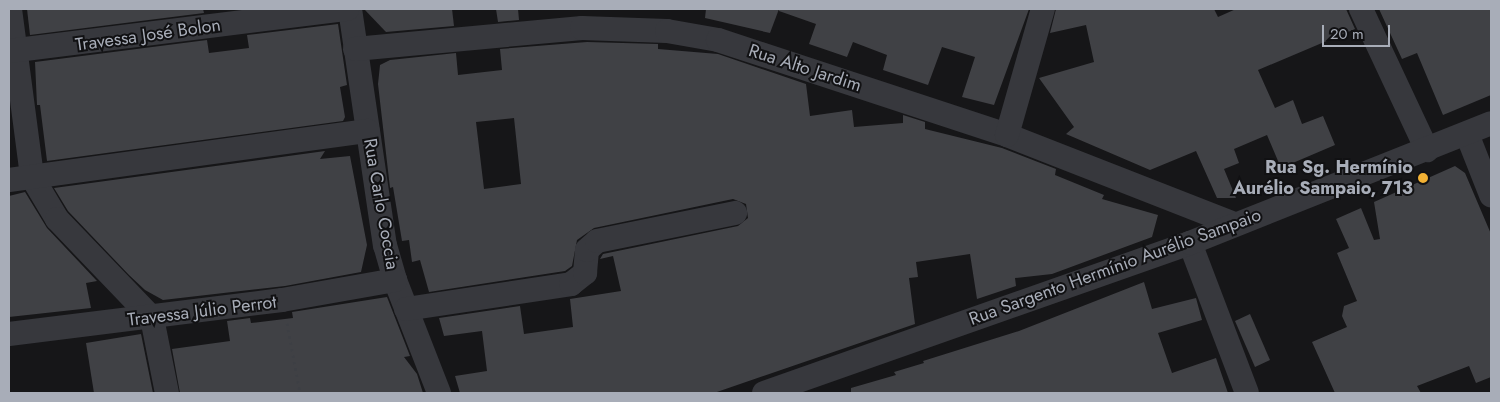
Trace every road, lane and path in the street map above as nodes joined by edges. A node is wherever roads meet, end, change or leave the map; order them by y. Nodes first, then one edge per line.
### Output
1 (10, 9) edge
2 (348, 9) edge
3 (1043, 9) edge
4 (1361, 9) edge
5 (355, 48) junction
6 (12, 51) edge
7 (1491, 123) edge
8 (368, 131) junction
9 (1466, 134) junction
10 (1007, 135) junction
11 (1426, 150) junction
12 (20, 178) edge
13 (1491, 195) edge
14 (735, 213) dead end
15 (1234, 224) junction
16 (1190, 243) junction
17 (395, 280) junction
18 (282, 300) junction
19 (406, 309) junction
20 (152, 318) junction
21 (9, 334) edge
22 (167, 393) edge
23 (300, 393) edge
24 (439, 393) edge
25 (764, 393) edge
26 (1247, 393) edge

1 - 6 street
2 - 5 street, Rua Carlo Coccia
2 - 6 street, Travessa José Bolon
3 - 10 street
4 - 11 street
5 - 8 street, Rua Carlo Coccia
5 - 10 street, Rua Alto Jardim
6 - 12 street
7 - 9 street, Rua Sargento Hermínio Aurélio Sampaio
8 - 12 street
8 - 17 street, Rua Carlo Coccia
9 - 11 street, Rua Sargento Hermínio Aurélio Sampaio
9 - 13 street
10 - 15 street, Rua Alto Jardim
11 - 15 street, Rua Sargento Hermínio Aurélio Sampaio
12 - 20 street
14 - 19 street
15 - 16 street, Rua Sargento Hermínio Aurélio Sampaio
16 - 25 street, Rua Sargento Hermínio Aurélio Sampaio
16 - 26 street
17 - 18 street, Travessa Júlio Perrot
17 - 19 street, Rua Carlo Coccia
18 - 20 street, Travessa Júlio Perrot
18 - 23 path
19 - 24 street, Rua Carlo Coccia
20 - 21 street, Travessa Júlio Perrot
20 - 22 street

